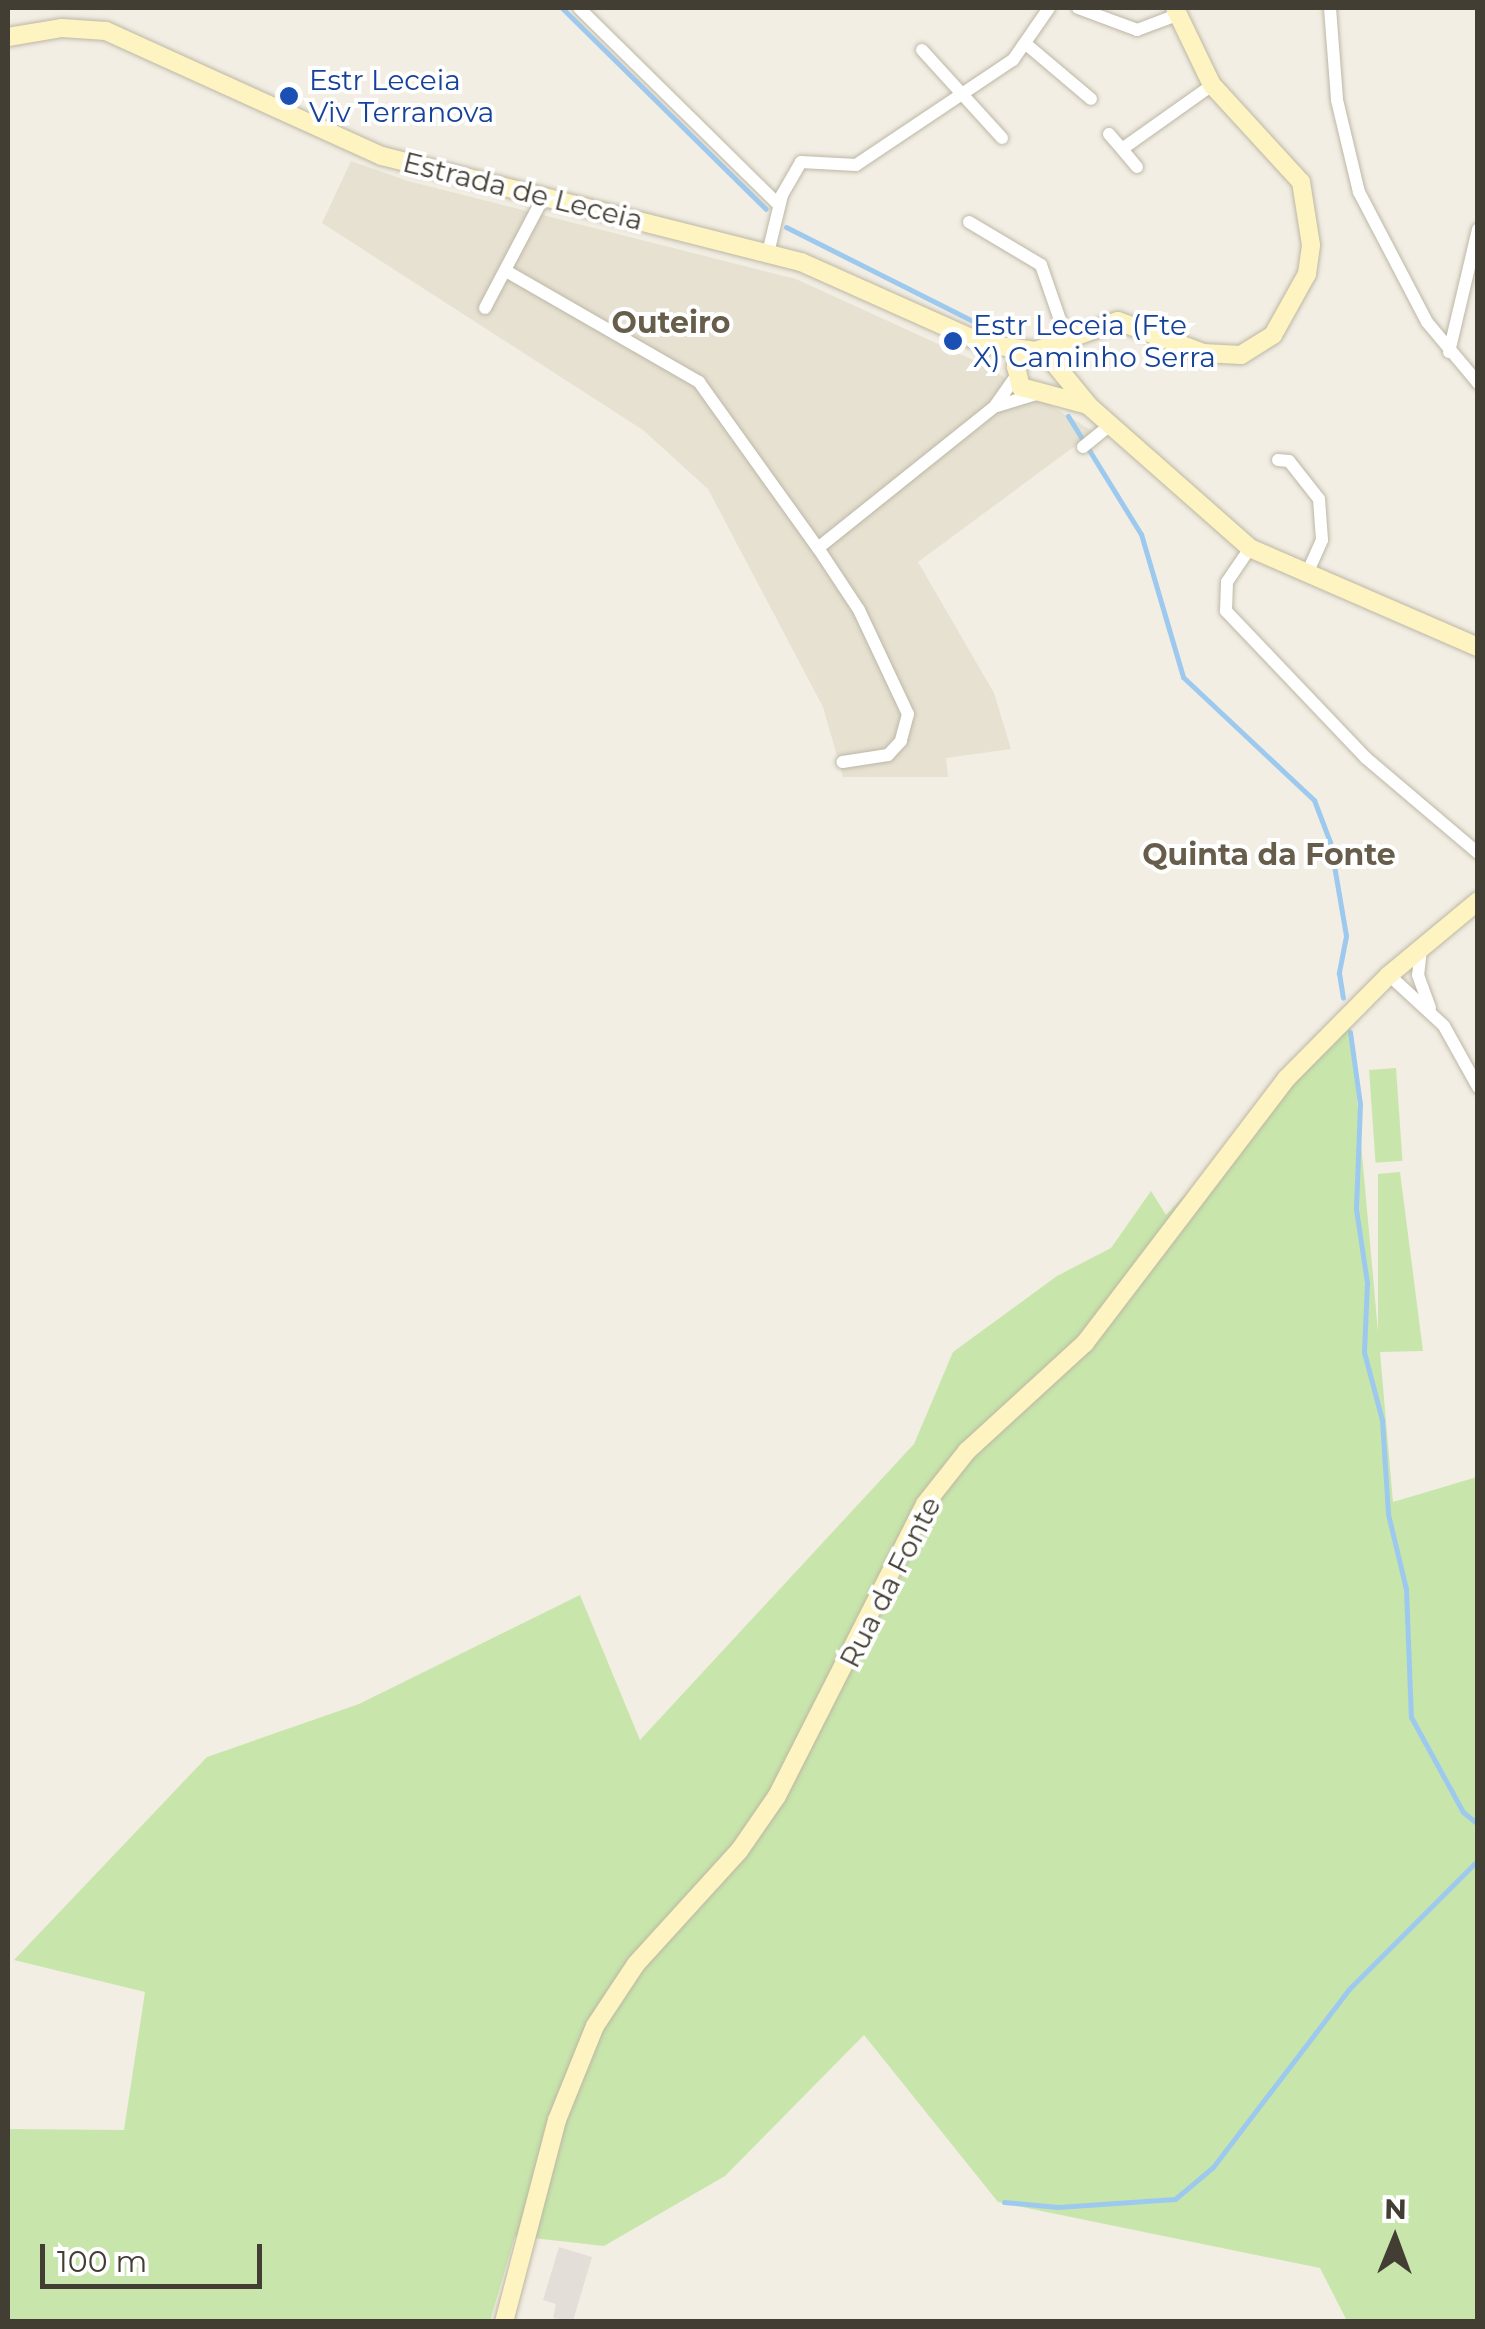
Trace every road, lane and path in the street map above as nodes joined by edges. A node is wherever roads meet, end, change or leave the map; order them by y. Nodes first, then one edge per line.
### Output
1 (579, 8) edge
2 (1049, 8) edge
3 (1078, 8) edge
4 (1330, 8) edge
5 (1176, 11) edge
6 (8, 37) edge
7 (1026, 44) junction
8 (922, 50) dead end
9 (1212, 86) junction
10 (963, 93) junction
11 (1091, 100) dead end
12 (1109, 134) dead end
13 (1002, 138) dead end
14 (1122, 149) junction
15 (1138, 167) dead end
16 (544, 196) junction
17 (779, 206) junction
18 (969, 222) dead end
19 (1478, 229) edge
20 (768, 253) junction
21 (506, 270) junction
22 (485, 308) dead end
23 (1067, 342) junction
24 (984, 344) junction
25 (1034, 351) junction
26 (1450, 352) junction
27 (1059, 368) junction
28 (1015, 375) junction
29 (1478, 383) edge
30 (1039, 394) junction
31 (995, 406) junction
32 (1089, 406) junction
33 (1111, 424) junction
34 (1088, 443) dead end
35 (1278, 460) dead end
36 (818, 548) junction
37 (1250, 548) junction
38 (1307, 574) junction
39 (1478, 647) edge
40 (843, 762) dead end
41 (1476, 850) edge
42 (1478, 901) edge
43 (1421, 948) junction
44 (1389, 975) junction
45 (1431, 1010) junction
46 (1478, 1087) edge
47 (504, 2322) edge

1 - 17 street
2 - 7 street
3 - 5 street
4 - 26 street
5 - 9 street
6 - 16 street, Estrada de Leceia
7 - 10 street
7 - 11 street
8 - 10 street
9 - 14 street
9 - 23 street
10 - 13 street
10 - 17 street
12 - 14 street
14 - 15 street
16 - 20 street, Estrada de Leceia
16 - 21 street
17 - 20 street
18 - 23 street
19 - 26 street
20 - 24 street, Estrada de Leceia
21 - 22 street
21 - 36 street
23 - 25 street
23 - 27 street
24 - 25 street, Estrada de Leceia
24 - 28 street, Estrada de Leceia
25 - 27 street
25 - 28 street
26 - 29 street
27 - 30 street
27 - 32 street
28 - 30 street, Estrada de Leceia
28 - 31 street
30 - 31 street
30 - 32 street
31 - 36 street
32 - 33 street
33 - 34 street
33 - 37 street
35 - 38 street
36 - 40 street
37 - 38 street
37 - 41 street
38 - 39 street
42 - 43 street, Rua da Fonte
43 - 44 street, Rua da Fonte
43 - 45 street
44 - 45 street
44 - 47 street, Rua da Fonte
45 - 46 street

